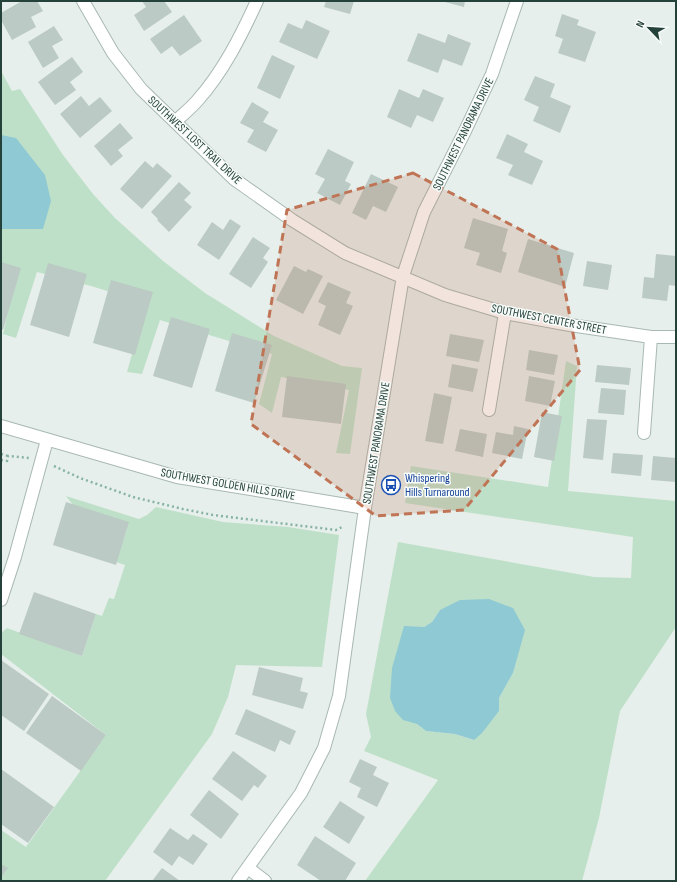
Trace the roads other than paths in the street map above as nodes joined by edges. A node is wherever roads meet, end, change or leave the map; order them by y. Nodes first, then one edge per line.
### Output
1 (83, 1) edge
2 (257, 1) edge
3 (517, 1) edge
4 (175, 122) junction
5 (403, 276) junction
6 (505, 313) junction
7 (651, 337) junction
8 (676, 337) edge
9 (489, 410) dead end
10 (1, 426) edge
11 (644, 433) dead end
12 (47, 440) junction
13 (365, 508) junction
14 (1, 600) edge
15 (248, 868) junction
16 (238, 881) edge
17 (265, 881) edge

1 - 4 street, SOUTHWEST LOST TRAIL DRIVE
2 - 4 street
3 - 5 street, SOUTHWEST PANORAMA DRIVE
4 - 5 street, SOUTHWEST LOST TRAIL DRIVE
5 - 6 street, SOUTHWEST CENTER STREET
5 - 13 street, SOUTHWEST PANORAMA DRIVE
6 - 7 street, SOUTHWEST CENTER STREET
6 - 9 street
7 - 8 street, SOUTHWEST CENTER STREET
7 - 11 street
10 - 12 street, SOUTHWEST GOLDEN HILLS DRIVE
12 - 13 street, SOUTHWEST GOLDEN HILLS DRIVE
12 - 14 street
13 - 15 street, SOUTHWEST PANORAMA DRIVE
15 - 16 street, SOUTHWEST PANORAMA DRIVE
15 - 17 street

